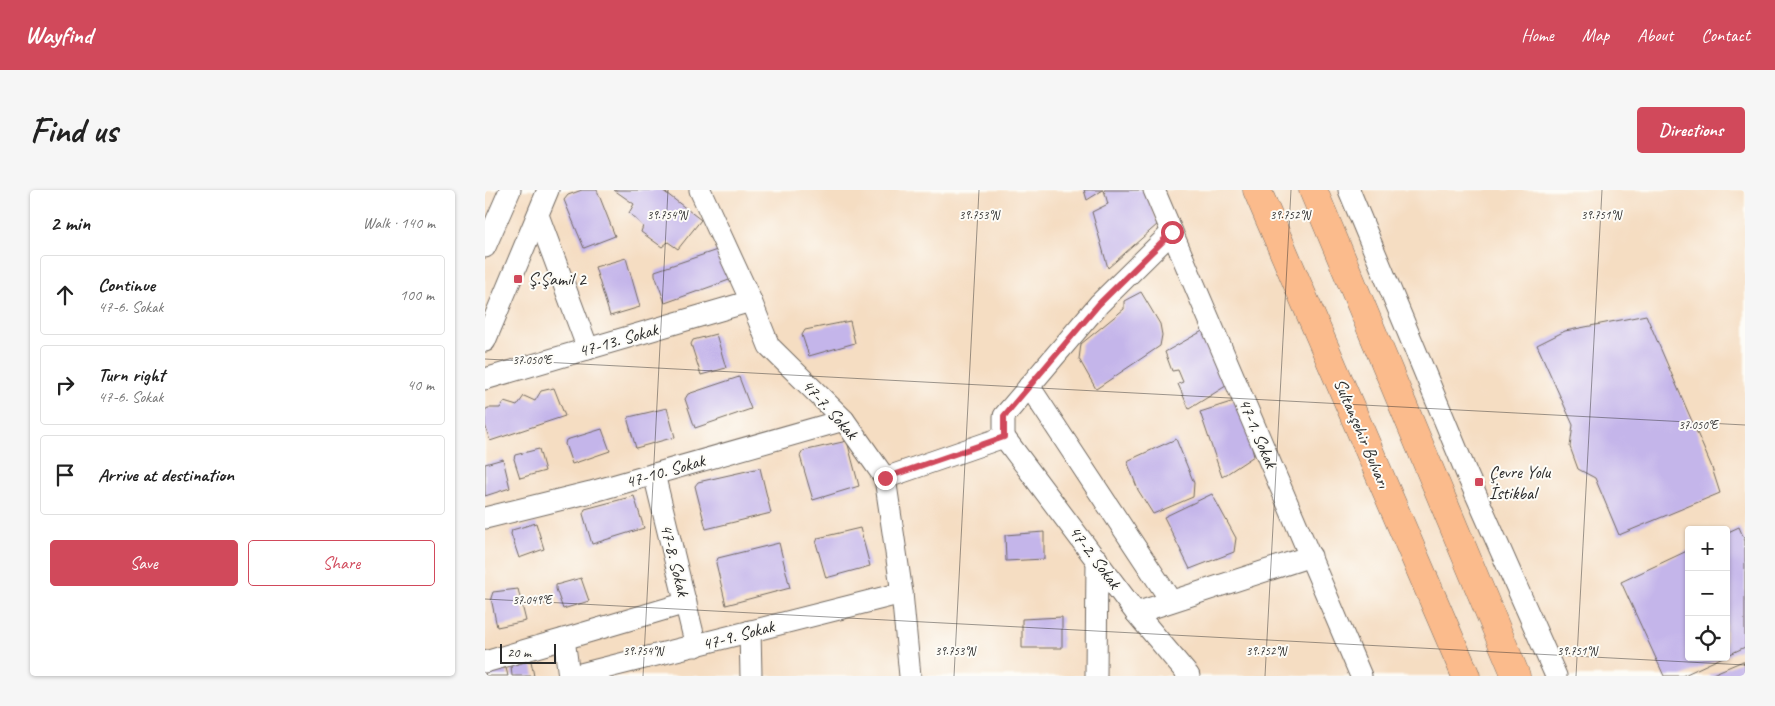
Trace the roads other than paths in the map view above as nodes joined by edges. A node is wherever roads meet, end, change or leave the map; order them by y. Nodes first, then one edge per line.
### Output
1 (510, 190) edge
2 (548, 190) edge
3 (700, 190) edge
4 (1154, 190) edge
5 (1257, 190) edge
6 (1313, 190) edge
7 (1349, 190) edge
8 (538, 215) junction
9 (1172, 232) junction
10 (485, 247) edge
11 (751, 301) junction
12 (485, 341) edge
13 (588, 349) junction
14 (485, 379) edge
15 (1029, 386) junction
16 (844, 420) junction
17 (1004, 437) junction
18 (654, 474) junction
19 (885, 478) junction
20 (485, 518) edge
21 (1311, 556) junction
22 (1097, 559) junction
23 (902, 593) junction
24 (1171, 601) junction
25 (686, 603) junction
26 (1136, 613) junction
27 (750, 631) junction
28 (564, 639) junction
29 (696, 646) junction
30 (485, 662) edge
31 (571, 676) edge
32 (751, 676) edge
33 (910, 676) edge
34 (1096, 676) edge
35 (1189, 676) edge
36 (1361, 676) edge
37 (1466, 676) edge
38 (1516, 676) edge
39 (1556, 676) edge

1 - 10 street
2 - 8 street
3 - 11 street, 47-7. Sokak
4 - 9 street, 47-1. Sokak
5 - 37 highway, Sultanşehir Bulvarı
6 - 38 highway
7 - 39 street
8 - 12 street
8 - 13 street
9 - 15 street
9 - 21 street, 47-1. Sokak
11 - 13 street, 47-13. Sokak
11 - 16 street, 47-7. Sokak
13 - 14 street, 47-13. Sokak
15 - 17 street
15 - 24 street
16 - 18 street, 47-10. Sokak
16 - 19 street, 47-7. Sokak
17 - 19 street
17 - 22 street, 47-2. Sokak
18 - 20 street, 47-10. Sokak
18 - 25 street, 47-8. Sokak
19 - 23 street, 47-7. Sokak
21 - 24 street
21 - 36 street, 47-1. Sokak
22 - 26 street, 47-2. Sokak
22 - 34 street
23 - 27 street, 47-9. Sokak
23 - 33 street, 47-7. Sokak
24 - 26 street
25 - 28 street
25 - 29 street, 47-8. Sokak
26 - 35 street, 47-2. Sokak
27 - 29 street, 47-9. Sokak
27 - 32 street
28 - 30 street
28 - 31 street, 47-9. Sokak
29 - 31 street, 47-9. Sokak

